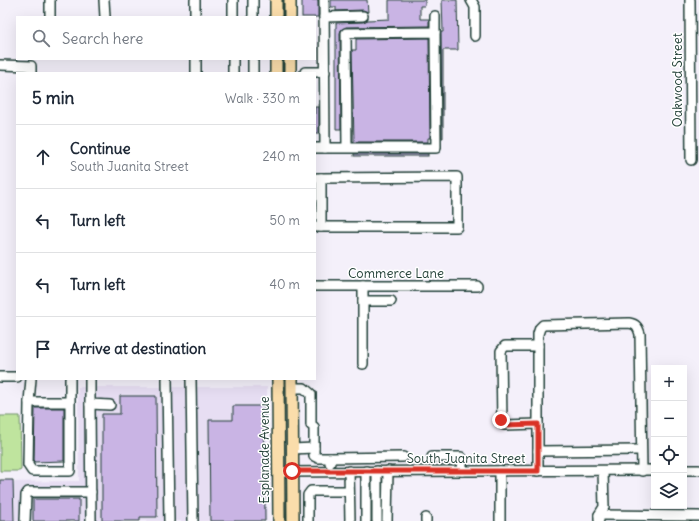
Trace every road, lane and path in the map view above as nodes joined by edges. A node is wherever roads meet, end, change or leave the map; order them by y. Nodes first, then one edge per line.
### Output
1 (50, 0) edge
2 (104, 0) edge
3 (195, 0) edge
4 (233, 0) edge
5 (253, 0) edge
6 (276, 0) edge
7 (290, 0) edge
8 (324, 0) edge
9 (471, 0) edge
10 (690, 0) edge
11 (694, 14) edge
12 (50, 16) edge
13 (105, 16) edge
14 (195, 16) edge
15 (233, 16) edge
16 (253, 16) edge
17 (276, 16) edge
18 (290, 16) edge
19 (363, 16) dead end
20 (436, 16) dead end
21 (324, 17) junction
22 (435, 32) junction
23 (475, 36) dead end
24 (320, 52) edge
25 (196, 60) edge
26 (233, 60) edge
27 (253, 60) edge
28 (276, 60) edge
29 (290, 60) edge
30 (0, 66) edge
31 (31, 72) edge
32 (196, 72) edge
33 (233, 72) edge
34 (253, 72) edge
35 (276, 72) edge
36 (290, 72) edge
37 (305, 72) edge
38 (324, 72) junction
39 (695, 92) edge
40 (695, 107) edge
41 (316, 148) edge
42 (325, 148) junction
43 (347, 148) junction
44 (691, 160) dead end
45 (318, 178) edge
46 (318, 227) edge
47 (316, 286) edge
48 (363, 286) junction
49 (477, 286) dead end
50 (363, 301) junction
51 (391, 301) dead end
52 (538, 346) junction
53 (363, 364) dead end
54 (0, 377) edge
55 (16, 377) edge
56 (31, 380) edge
57 (70, 380) edge
58 (90, 380) edge
59 (167, 380) edge
60 (191, 380) edge
61 (278, 380) edge
62 (292, 384) edge
63 (29, 402) junction
64 (70, 402) junction
65 (90, 404) junction
66 (110, 405) dead end
67 (538, 424) junction
68 (292, 448) junction
69 (314, 448) junction
70 (641, 450) junction
71 (538, 451) junction
72 (403, 457) dead end
73 (432, 457) dead end
74 (330, 458) junction
75 (651, 470) edge
76 (687, 470) edge
77 (699, 470) edge
78 (292, 471) junction
79 (330, 471) junction
80 (349, 471) junction
81 (366, 471) junction
82 (377, 471) junction
83 (388, 471) junction
84 (462, 471) junction
85 (500, 471) junction
86 (538, 471) junction
87 (603, 471) junction
88 (642, 471) junction
89 (279, 472) junction
90 (349, 491) junction
91 (91, 492) junction
92 (377, 497) junction
93 (387, 497) junction
94 (292, 508) junction
95 (308, 508) junction
96 (699, 516) edge
97 (599, 518) edge
98 (25, 521) edge
99 (91, 521) edge
100 (169, 521) edge
101 (193, 521) edge
102 (279, 521) edge
103 (293, 521) edge
104 (308, 521) edge
105 (350, 521) edge
106 (366, 521) edge
107 (377, 521) edge
108 (387, 521) edge
109 (500, 521) edge

1 - 12 street
2 - 13 street
3 - 14 street
4 - 15 street
5 - 16 street
6 - 17 main road
7 - 18 main road
8 - 21 street
9 - 23 street
10 - 11 street, Oakwood Street
11 - 39 street, Oakwood Street
19 - 21 street
20 - 22 street
21 - 24 street
22 - 43 street
22 - 43 street
24 - 38 street
25 - 32 street
26 - 33 street
27 - 34 street
28 - 35 main road
29 - 36 main road
30 - 31 street
37 - 38 street
38 - 42 street
39 - 40 street, Oakwood Street
40 - 44 street, Oakwood Street
41 - 42 street
42 - 43 street
45 - 46 street
45 - 46 street
47 - 48 street, Commerce Lane
48 - 49 street, Commerce Lane
48 - 50 street
50 - 51 street
50 - 53 street
52 - 67 street
52 - 67 street
52 - 70 street
54 - 55 street
56 - 63 street
57 - 64 street
58 - 65 street
59 - 100 street
60 - 101 street
61 - 89 main road, Esplanade Avenue
62 - 68 main road
62 - 69 street
63 - 64 street
63 - 64 street
65 - 66 street
65 - 91 street
67 - 71 street
68 - 69 street
68 - 78 main road
69 - 74 street
70 - 71 street
70 - 88 street
71 - 86 street
72 - 74 street
73 - 84 street
74 - 79 street
75 - 88 street, South Juanita Street
76 - 77 street
78 - 79 street, South Juanita Street
78 - 89 street, South Juanita Street
78 - 94 main road
79 - 80 street, South Juanita Street
80 - 81 street, South Juanita Street
80 - 90 street
81 - 82 street, South Juanita Street
81 - 106 street
82 - 83 street, South Juanita Street
82 - 92 street
83 - 84 street, South Juanita Street
83 - 93 street
84 - 85 street, South Juanita Street
85 - 86 street, South Juanita Street
85 - 109 street
86 - 87 street, South Juanita Street
87 - 88 street, South Juanita Street
87 - 97 street
89 - 102 main road, Esplanade Avenue
90 - 95 street
90 - 105 street
91 - 98 street
91 - 99 street
92 - 93 street
92 - 107 street
93 - 108 street
94 - 95 street
94 - 103 main road
95 - 104 street
96 - 97 street

